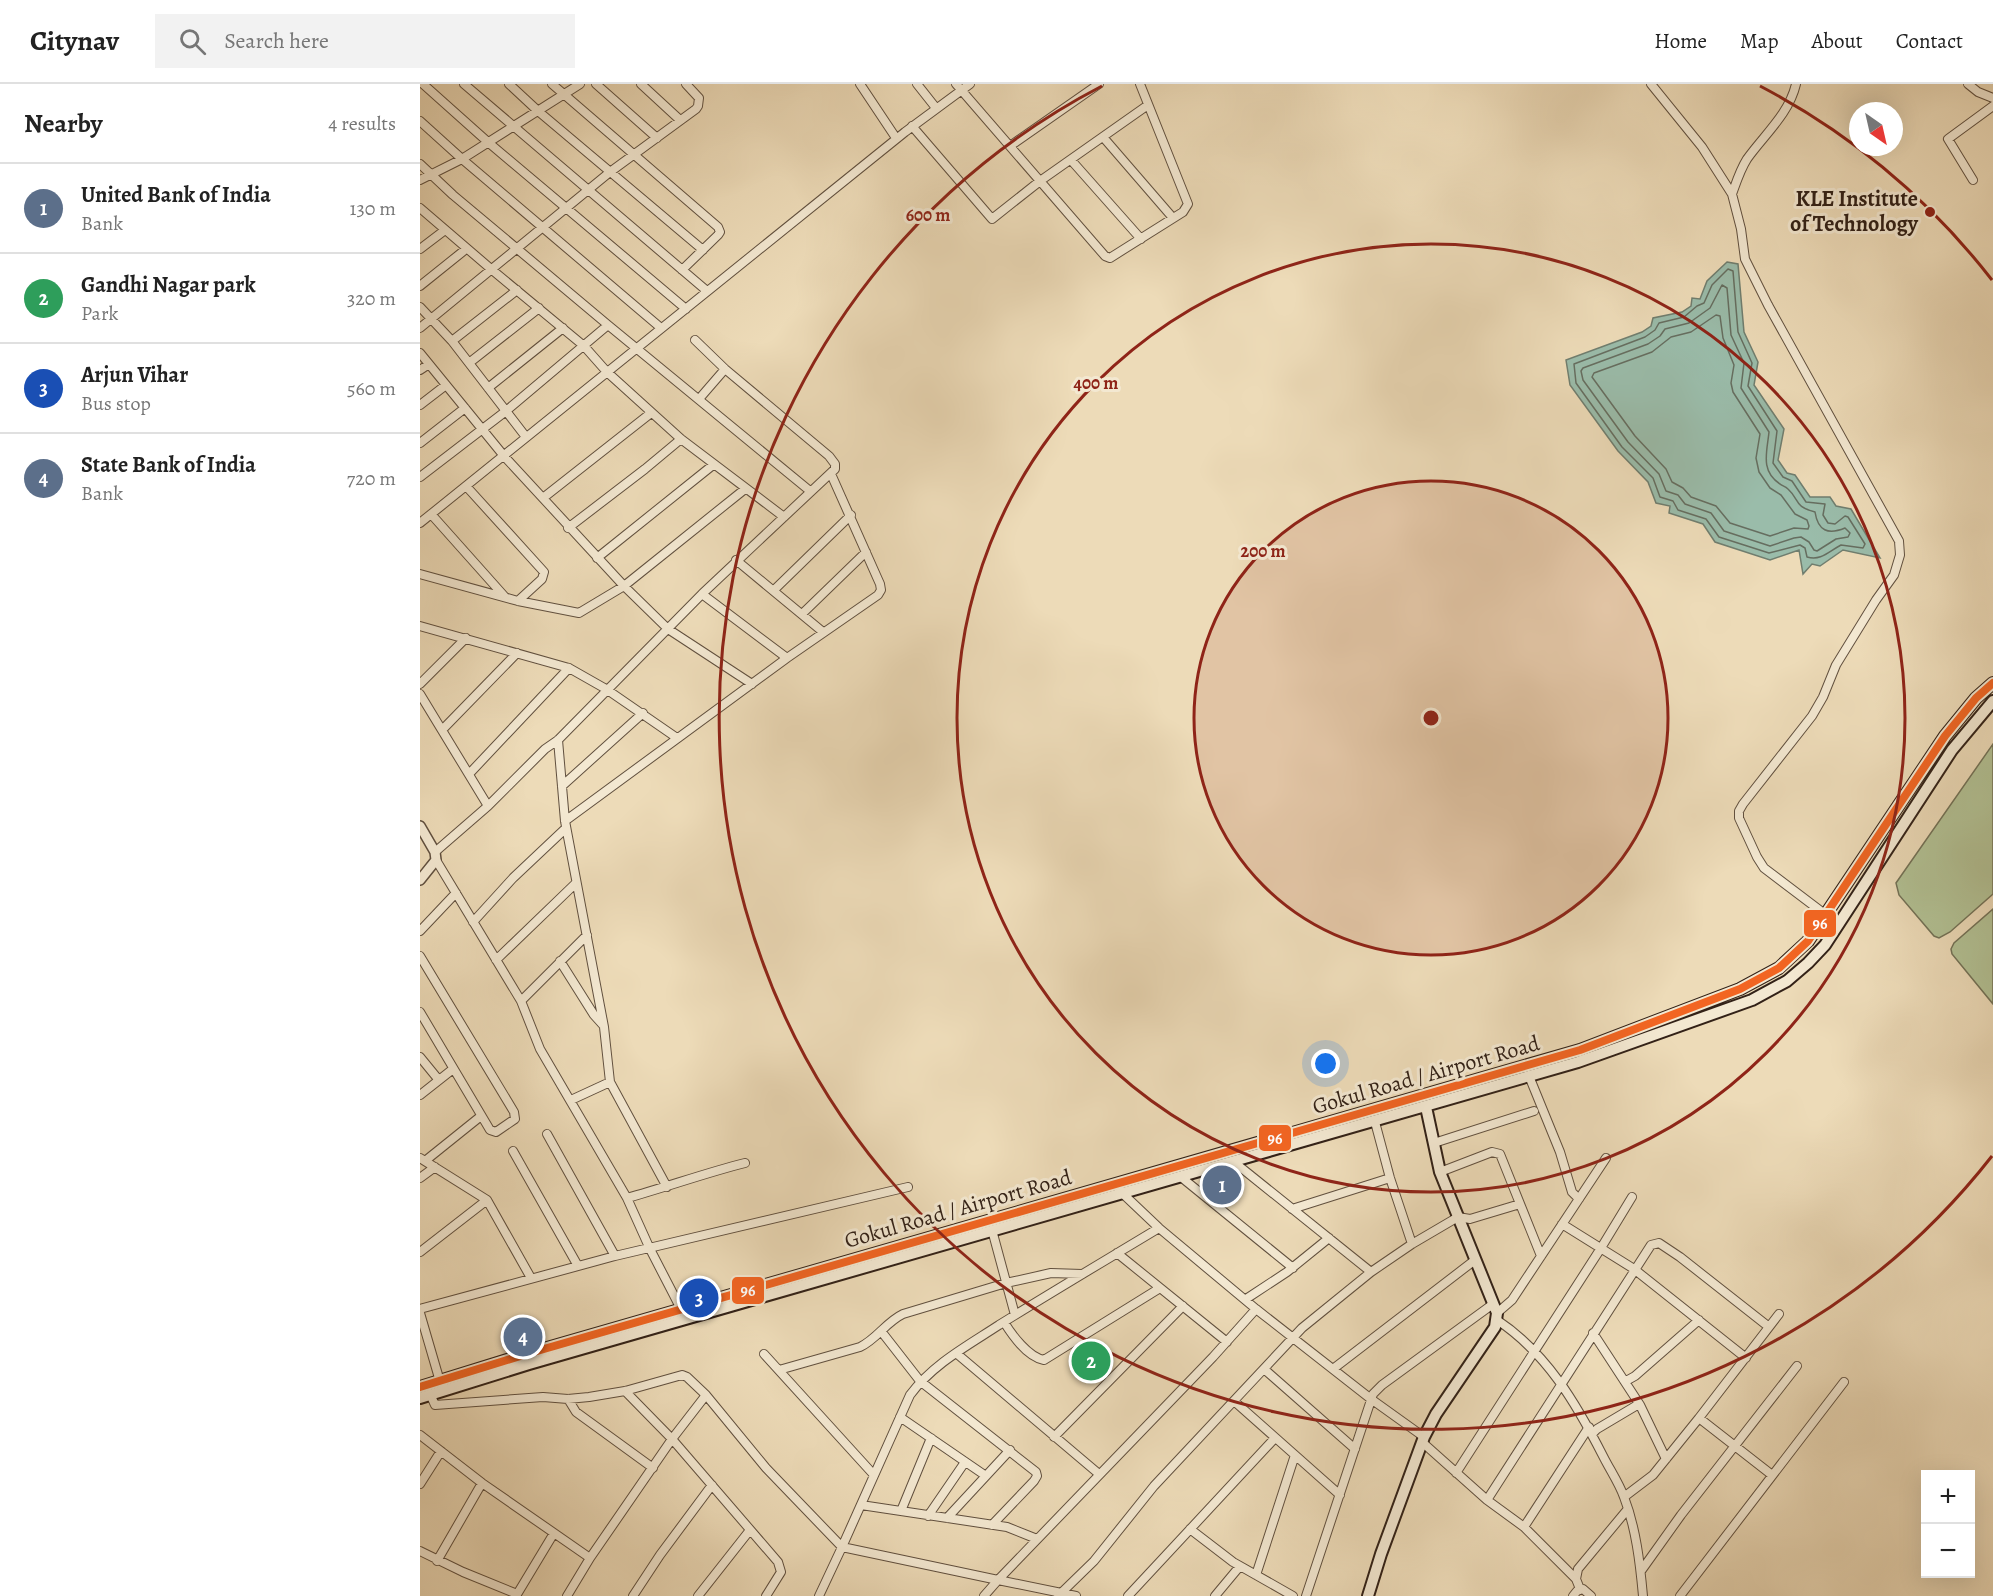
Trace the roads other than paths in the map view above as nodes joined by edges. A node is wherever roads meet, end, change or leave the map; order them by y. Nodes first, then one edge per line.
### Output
1 (423, 84) edge
2 (464, 84) edge
3 (509, 84) edge
4 (552, 84) edge
5 (580, 84) edge
6 (596, 84) edge
7 (641, 84) edge
8 (687, 84) edge
9 (860, 84) edge
10 (917, 84) edge
11 (970, 84) edge
12 (1099, 84) edge
13 (1140, 84) edge
14 (1651, 84) edge
15 (1796, 84) edge
16 (1968, 84) edge
17 (959, 87) edge
18 (564, 95) junction
19 (1993, 98) edge
20 (1148, 105) junction
21 (1993, 106) edge
22 (936, 108) junction
23 (538, 111) junction
24 (680, 120) junction
25 (420, 121) edge
26 (912, 126) junction
27 (513, 128) junction
28 (1103, 137) junction
29 (657, 138) junction
30 (896, 138) junction
31 (489, 142) junction
32 (1010, 146) junction
33 (633, 155) junction
34 (462, 159) junction
35 (1071, 160) junction
36 (420, 164) edge
37 (610, 172) junction
38 (431, 174) junction
39 (420, 180) edge
40 (1973, 180) dead end
41 (1040, 182) junction
42 (587, 190) junction
43 (1732, 194) junction
44 (566, 208) junction
45 (422, 211) edge
46 (1173, 218) junction
47 (542, 227) junction
48 (445, 230) junction
49 (1141, 239) junction
50 (517, 248) junction
51 (420, 249) edge
52 (466, 249) junction
53 (703, 250) junction
54 (491, 269) junction
55 (682, 270) junction
56 (420, 286) edge
57 (517, 290) junction
58 (707, 291) junction
59 (420, 307) edge
60 (538, 308) junction
61 (686, 309) junction
62 (432, 318) junction
63 (608, 326) junction
64 (420, 328) edge
65 (563, 328) junction
66 (662, 328) junction
67 (695, 340) dead end
68 (452, 341) junction
69 (584, 346) junction
70 (637, 348) junction
71 (420, 353) edge
72 (469, 363) junction
73 (429, 364) junction
74 (725, 369) junction
75 (420, 370) edge
76 (608, 372) junction
77 (446, 385) junction
78 (488, 388) junction
79 (699, 399) junction
80 (420, 405) edge
81 (465, 408) junction
82 (506, 411) junction
83 (651, 413) junction
84 (482, 429) junction
85 (526, 437) junction
86 (681, 439) junction
87 (420, 443) edge
88 (504, 456) junction
89 (713, 465) junction
90 (831, 474) junction
91 (420, 477) edge
92 (466, 486) junction
93 (745, 489) junction
94 (810, 492) junction
95 (543, 498) junction
96 (431, 514) junction
97 (850, 515) junction
98 (784, 517) junction
99 (420, 523) edge
100 (568, 528) junction
101 (866, 552) junction
102 (597, 558) junction
103 (736, 560) junction
104 (420, 574) edge
105 (624, 586) junction
106 (774, 590) junction
107 (702, 594) junction
108 (506, 598) junction
109 (518, 601) junction
110 (802, 614) junction
111 (420, 626) edge
112 (668, 629) junction
113 (823, 632) junction
114 (466, 639) junction
115 (517, 654) junction
116 (787, 658) junction
117 (569, 669) junction
118 (1993, 683) edge
119 (420, 684) edge
120 (752, 684) junction
121 (606, 689) junction
122 (420, 694) edge
123 (1993, 701) edge
124 (643, 713) junction
125 (442, 730) junction
126 (677, 738) junction
127 (558, 740) junction
128 (469, 774) junction
129 (562, 786) junction
130 (488, 807) junction
131 (565, 824) junction
132 (420, 826) edge
133 (435, 856) junction
134 (420, 880) edge
135 (576, 883) junction
136 (456, 893) junction
137 (1826, 915) junction
138 (473, 922) junction
139 (420, 931) edge
140 (586, 935) junction
141 (420, 956) edge
142 (496, 960) junction
143 (561, 961) junction
144 (1779, 968) junction
145 (1766, 975) junction
146 (1787, 981) junction
147 (1775, 988) junction
148 (521, 1001) junction
149 (420, 1012) edge
150 (604, 1027) junction
151 (420, 1057) edge
152 (453, 1069) junction
153 (1529, 1077) junction
154 (438, 1079) junction
155 (610, 1082) junction
156 (420, 1095) edge
157 (571, 1100) junction
158 (1426, 1107) junction
159 (1534, 1111) dead end
160 (482, 1116) junction
161 (1375, 1122) junction
162 (547, 1134) dead end
163 (1434, 1143) junction
164 (513, 1151) dead end
165 (1606, 1158) dead end
166 (422, 1160) edge
167 (1234, 1162) junction
168 (745, 1163) dead end
169 (435, 1167) junction
170 (1440, 1172) junction
171 (1181, 1177) junction
172 (420, 1178) edge
173 (1390, 1178) junction
174 (666, 1187) junction
175 (908, 1187) dead end
176 (1119, 1188) junction
177 (1632, 1197) dead end
178 (627, 1198) junction
179 (1579, 1199) junction
180 (487, 1200) junction
181 (1520, 1204) junction
182 (1292, 1209) junction
183 (1458, 1217) junction
184 (1562, 1224) junction
185 (1159, 1227) junction
186 (992, 1230) junction
187 (1329, 1238) junction
188 (1412, 1244) junction
189 (1601, 1248) junction
190 (650, 1249) junction
191 (420, 1252) edge
192 (1117, 1253) junction
193 (615, 1256) junction
194 (1541, 1256) junction
195 (1475, 1260) junction
196 (578, 1266) junction
197 (1293, 1268) junction
198 (1634, 1269) junction
199 (1371, 1272) junction
200 (1082, 1274) junction
201 (531, 1278) junction
202 (1006, 1283) junction
203 (1160, 1288) junction
204 (1246, 1299) junction
205 (1183, 1306) junction
206 (1256, 1309) junction
207 (420, 1311) edge
208 (1496, 1312) junction
209 (684, 1314) junction
210 (1779, 1314) dead end
211 (1015, 1315) junction
212 (1699, 1320) junction
213 (1004, 1322) junction
214 (1769, 1327) junction
215 (881, 1331) junction
216 (1593, 1333) junction
217 (1294, 1337) junction
218 (1227, 1342) junction
219 (1534, 1352) junction
220 (956, 1353) junction
221 (764, 1354) dead end
222 (1746, 1358) junction
223 (1797, 1366) dead end
224 (1264, 1369) junction
225 (1333, 1369) junction
226 (778, 1370) junction
227 (920, 1381) junction
228 (1626, 1382) junction
229 (1844, 1382) dead end
230 (1561, 1383) junction
231 (441, 1385) junction
232 (420, 1387) edge
233 (626, 1391) junction
234 (706, 1395) junction
235 (425, 1396) edge
236 (568, 1399) junction
237 (1371, 1399) junction
238 (1234, 1401) junction
239 (1639, 1404) junction
240 (900, 1417) junction
241 (1699, 1418) junction
242 (1590, 1431) junction
243 (420, 1435) edge
244 (1054, 1437) junction
245 (931, 1438) junction
246 (1275, 1438) junction
247 (672, 1439) junction
248 (1423, 1439) junction
249 (1735, 1446) junction
250 (1355, 1449) junction
251 (1010, 1450) junction
252 (441, 1451) junction
253 (1294, 1455) junction
254 (1666, 1459) junction
255 (965, 1462) junction
256 (653, 1467) junction
257 (1456, 1473) junction
258 (1099, 1474) junction
259 (874, 1475) junction
260 (1772, 1475) junction
261 (986, 1476) junction
262 (482, 1483) junction
263 (420, 1484) edge
264 (712, 1485) junction
265 (1340, 1495) junction
266 (1624, 1497) junction
267 (1487, 1500) junction
268 (861, 1505) junction
269 (1627, 1510) junction
270 (901, 1511) junction
271 (928, 1515) junction
272 (946, 1518) junction
273 (992, 1525) junction
274 (1524, 1527) junction
275 (1190, 1529) junction
276 (750, 1530) junction
277 (554, 1533) junction
278 (1037, 1539) junction
279 (843, 1547) junction
280 (420, 1551) edge
281 (590, 1558) junction
282 (437, 1561) junction
283 (1240, 1566) junction
284 (1641, 1571) junction
285 (1256, 1575) junction
286 (1576, 1579) junction
287 (998, 1580) junction
288 (1580, 1589) junction
289 (1059, 1594) edge
290 (517, 1595) edge
291 (567, 1596) edge
292 (633, 1596) edge
293 (698, 1596) edge
294 (766, 1596) edge
295 (819, 1596) edge
296 (984, 1596) edge
297 (1076, 1596) edge
298 (1128, 1596) edge
299 (1215, 1596) edge
300 (1293, 1596) edge
301 (1306, 1596) edge
302 (1368, 1596) edge
303 (1573, 1596) edge
304 (1591, 1596) edge
305 (1642, 1596) edge
306 (1680, 1596) edge

1 - 31 street
2 - 27 street
3 - 23 street
4 - 18 street
5 - 18 street
6 - 29 street
7 - 24 street
8 - 24 street
9 - 30 street
10 - 22 street
11 - 17 street
12 - 32 street
13 - 20 street
14 - 43 street
15 - 43 street
16 - 19 street
17 - 22 street
17 - 32 street
18 - 23 street
18 - 33 street
20 - 28 street
20 - 46 street
21 - 40 street
22 - 26 street
23 - 27 street
23 - 37 street
24 - 29 street
25 - 34 street
26 - 30 street
26 - 41 street
27 - 31 street
27 - 42 street
28 - 35 street
28 - 46 street
29 - 33 street
30 - 58 street
31 - 34 street
31 - 44 street
32 - 41 street
33 - 37 street
33 - 53 street
34 - 38 street
34 - 47 street
35 - 41 street
35 - 49 street
36 - 38 street
37 - 42 street
37 - 53 street
38 - 39 street
38 - 50 street
41 - 49 street
42 - 44 street
42 - 55 street
43 - 137 street
44 - 47 street
44 - 61 street
45 - 48 street
46 - 49 street
47 - 50 street
47 - 66 street
48 - 51 street
48 - 52 street
50 - 54 street
50 - 63 street
52 - 54 street
52 - 56 street
53 - 55 street
54 - 57 street
54 - 62 street
55 - 58 street
57 - 60 street
57 - 68 street
58 - 61 street
59 - 62 street
60 - 65 street
60 - 72 street
61 - 66 street
62 - 64 street
62 - 68 street
63 - 69 street
63 - 70 street
65 - 69 street
65 - 78 street
66 - 70 street
67 - 74 street
68 - 72 street
69 - 76 street
69 - 82 street
70 - 76 street
70 - 79 street
71 - 73 street
72 - 78 street
73 - 75 street
73 - 77 street
74 - 79 street
74 - 90 street
76 - 83 street
76 - 85 street
77 - 80 street
77 - 81 street
78 - 82 street
79 - 94 street
81 - 84 street
81 - 87 street
82 - 84 street
82 - 85 street
83 - 86 street
83 - 95 street
84 - 88 street
84 - 91 street
85 - 88 street
86 - 89 street
86 - 100 street
88 - 92 street
88 - 95 street
89 - 93 street
89 - 102 street
90 - 94 street
90 - 97 street
92 - 96 street
92 - 109 street
93 - 98 street
93 - 105 street
94 - 98 street
95 - 100 street
96 - 99 street
96 - 108 street
97 - 101 street
97 - 106 street
98 - 103 street
100 - 102 street
101 - 110 street
101 - 113 street
102 - 105 street
103 - 106 street
103 - 107 street
104 - 108 street
105 - 109 street
105 - 112 street
106 - 110 street
107 - 112 street
107 - 116 street
108 - 109 street
110 - 113 street
111 - 114 street
112 - 120 street
112 - 121 street
113 - 116 street
114 - 115 street
114 - 119 street
115 - 117 street
115 - 125 street
116 - 120 street
117 - 121 street
117 - 128 street
118 - 137 main road, Gokul Road / Airport Road
120 - 126 street
121 - 124 street
121 - 127 street
122 - 125 street
123 - 146 main road
124 - 126 street
124 - 129 street
125 - 128 street
126 - 131 street
127 - 129 street
127 - 130 street
128 - 130 street
129 - 131 street
130 - 133 street
131 - 135 street
131 - 138 street
132 - 133 street
133 - 134 street
133 - 136 street
135 - 140 street
135 - 142 street
136 - 138 street
136 - 139 street
137 - 144 main road, Gokul Road / Airport Road
138 - 142 street
140 - 143 street
140 - 150 street
141 - 160 street
142 - 148 street
143 - 148 street
143 - 150 street
144 - 145 main road, Gokul Road / Airport Road
144 - 146 main road
145 - 147 main road
145 - 176 main road, Gokul Road / Airport Road
146 - 147 main road
147 - 153 main road
148 - 157 street
149 - 152 street
150 - 155 street
151 - 154 street
152 - 154 street
152 - 160 street
153 - 158 main road
153 - 179 street
154 - 156 street
155 - 157 street
155 - 174 street
157 - 178 street
158 - 161 main road
158 - 163 main road
159 - 163 street
160 - 166 street
161 - 167 main road
161 - 173 street
162 - 193 street
163 - 170 main road
164 - 196 street
165 - 179 street
166 - 169 street
167 - 171 main road
167 - 182 street
168 - 174 street
169 - 172 street
169 - 180 street
170 - 181 street
170 - 183 main road
171 - 176 main road
171 - 197 street
173 - 182 street
173 - 188 street
174 - 178 street
175 - 190 street
176 - 185 street
176 - 186 main road
176 - 209 main road, Gokul Road / Airport Road
177 - 189 street
178 - 190 street
179 - 184 street
180 - 191 street
180 - 201 street
181 - 183 street
181 - 194 street
182 - 187 street
183 - 188 street
183 - 195 main road
184 - 189 street
184 - 194 street
185 - 192 street
185 - 204 street
186 - 202 street
186 - 209 main road
187 - 197 street
187 - 199 street
188 - 199 street
189 - 198 street
189 - 219 street
190 - 193 street
190 - 209 street
192 - 200 street
192 - 203 street
193 - 196 street
194 - 208 street
195 - 208 main road
195 - 225 street
196 - 201 street
197 - 204 street
198 - 212 street
198 - 214 street
198 - 216 street
199 - 217 street
200 - 202 street
200 - 211 street
201 - 207 street
202 - 211 street
202 - 215 street
203 - 205 street
203 - 213 street
204 - 206 street
205 - 218 street
205 - 244 street
206 - 217 street
206 - 218 street
207 - 231 street
208 - 219 street
208 - 237 street
208 - 248 main road
209 - 231 main road, Gokul Road / Airport Road
210 - 214 street
211 - 213 street
212 - 222 street
212 - 228 street
213 - 220 street
214 - 222 street
215 - 226 street
215 - 227 street
216 - 228 street
216 - 230 street
217 - 224 street
217 - 225 street
218 - 258 street
219 - 230 street
219 - 257 street
220 - 227 street
220 - 244 street
221 - 226 street
222 - 241 street
223 - 249 street
224 - 238 street
224 - 250 street
225 - 237 street
226 - 259 street
227 - 240 street
227 - 251 street
228 - 239 street
229 - 260 street
230 - 242 street
230 - 267 street
231 - 232 main road, Gokul Road / Airport Road
231 - 235 main road
233 - 234 street
233 - 236 street
233 - 247 street
234 - 247 street
234 - 279 street
235 - 236 street
236 - 256 street
237 - 248 street
237 - 250 street
238 - 246 street
238 - 289 street
239 - 242 street
239 - 254 street
240 - 245 street
240 - 259 street
241 - 249 street
241 - 254 street
242 - 266 street
242 - 274 street
243 - 252 street
244 - 258 street
245 - 255 street
245 - 270 street
246 - 253 street
246 - 275 street
247 - 256 street
247 - 264 street
248 - 257 street
248 - 302 main road
249 - 260 street
249 - 284 street
250 - 265 street
251 - 261 street
251 - 273 street
252 - 262 street
252 - 263 street
253 - 265 street
253 - 285 street
254 - 266 street
255 - 261 street
255 - 271 street
256 - 281 street
257 - 267 street
258 - 278 street
259 - 268 street
260 - 306 street
261 - 272 street
262 - 277 street
262 - 282 street
264 - 276 street
264 - 292 street
265 - 301 street
266 - 269 street
267 - 274 street
268 - 270 street
268 - 279 street
269 - 284 street
269 - 286 street
270 - 271 street
271 - 272 street
272 - 273 street
273 - 278 street
274 - 286 street
275 - 283 street
275 - 298 street
276 - 293 street
276 - 294 street
277 - 281 street
277 - 290 street
278 - 287 street
279 - 287 street
279 - 295 street
280 - 282 street
281 - 291 street
282 - 290 street
283 - 285 street
283 - 299 street
284 - 305 street
285 - 300 street
286 - 288 street
287 - 289 street
287 - 296 street
288 - 303 street
288 - 304 street
289 - 297 street

